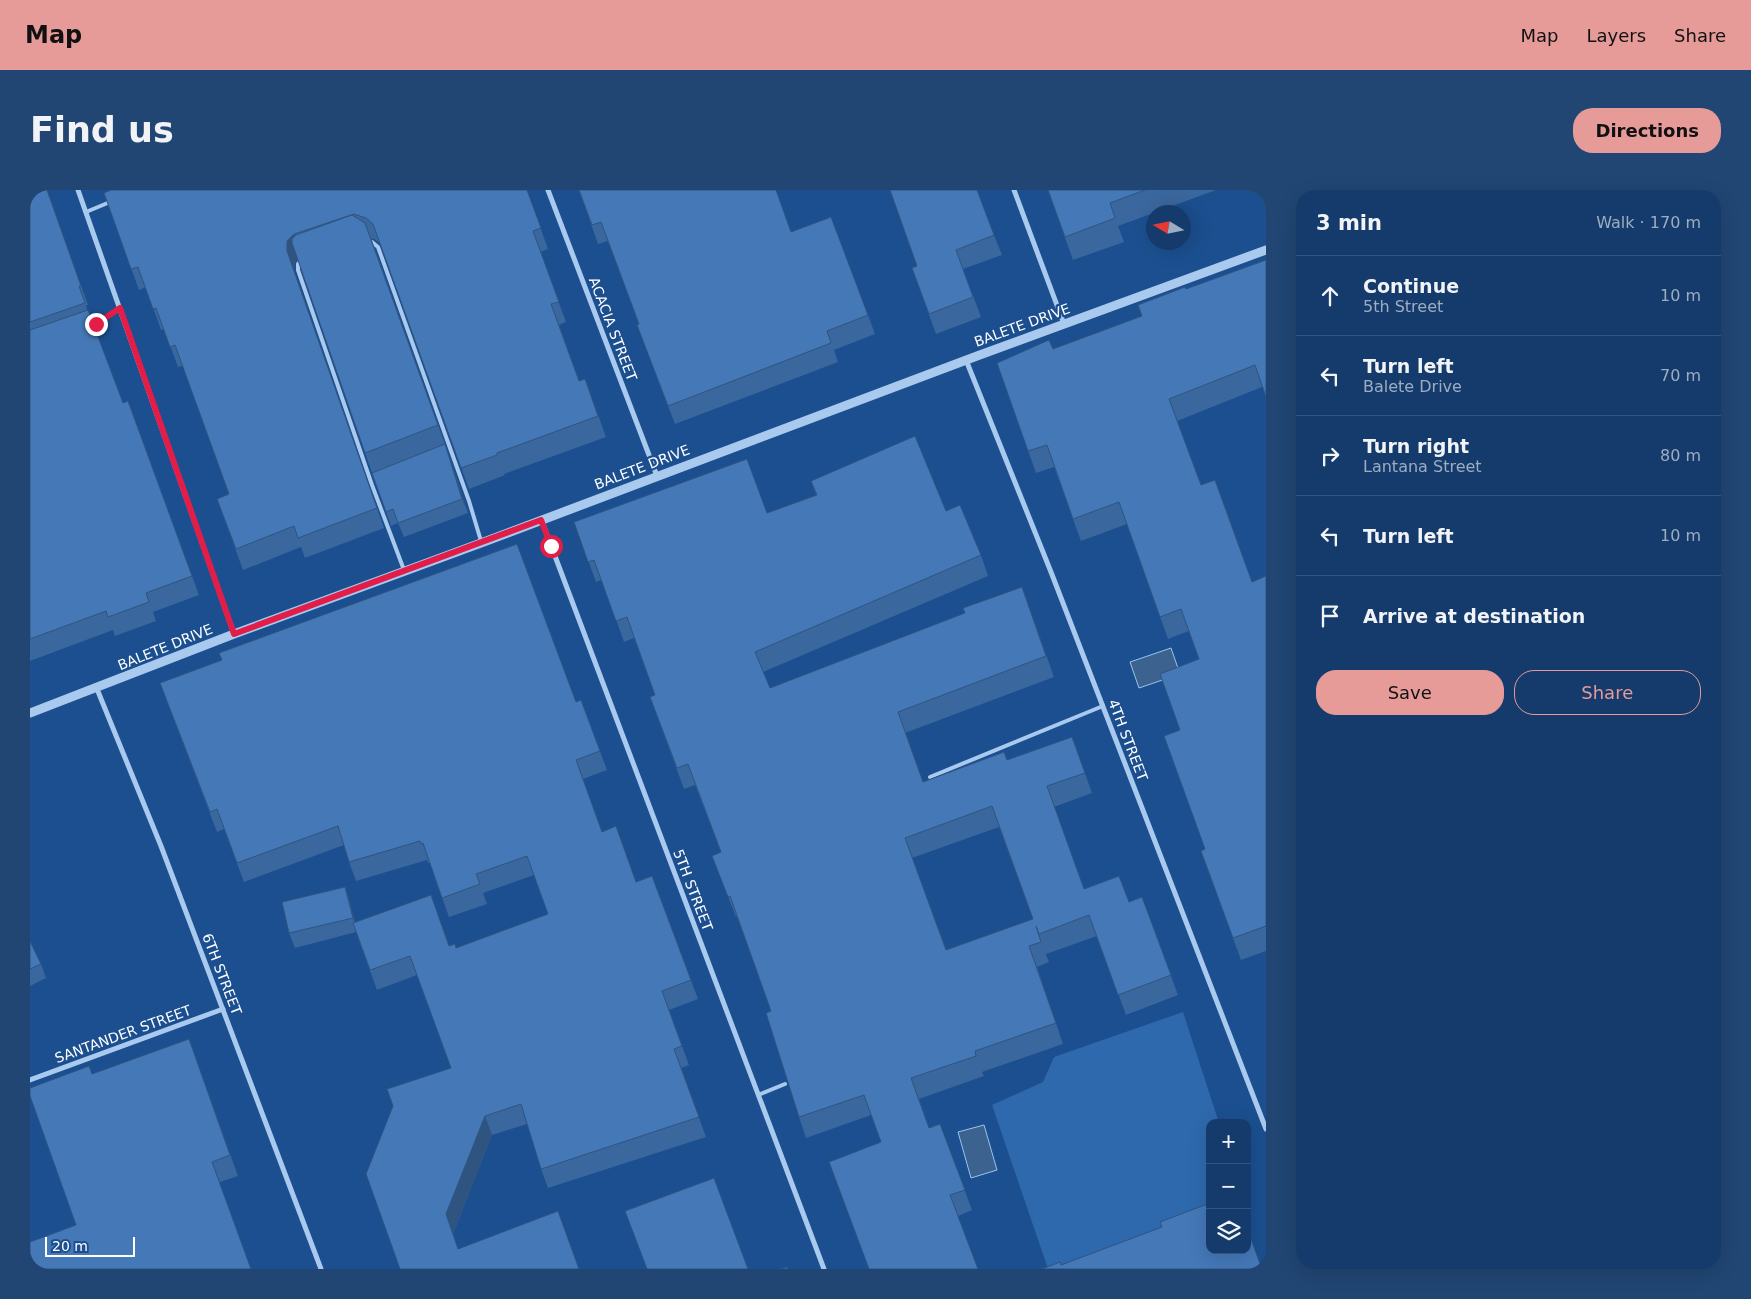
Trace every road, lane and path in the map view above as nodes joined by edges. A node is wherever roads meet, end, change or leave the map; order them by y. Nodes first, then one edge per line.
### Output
1 (78, 190) edge
2 (548, 190) edge
3 (1014, 190) edge
4 (118, 200) edge
5 (86, 212) junction
6 (362, 238) edge
7 (1266, 250) edge
8 (311, 255) edge
9 (120, 308) junction
10 (1064, 324) junction
11 (88, 327) edge
12 (966, 360) junction
13 (657, 476) junction
14 (381, 481) edge
15 (372, 485) junction
16 (541, 520) junction
17 (481, 542) junction
18 (404, 570) junction
19 (234, 634) junction
20 (97, 689) junction
21 (1103, 706) junction
22 (30, 713) edge
23 (930, 777) edge
24 (223, 1009) junction
25 (30, 1080) edge
26 (785, 1084) edge
27 (758, 1095) junction
28 (1266, 1129) edge
29 (320, 1269) edge
30 (824, 1269) edge

1 - 5 street
2 - 13 street, ACACIA STREET
3 - 10 street
4 - 5 lane
5 - 9 street
6 - 17 lane
7 - 10 street, BALETE DRIVE
8 - 15 lane
9 - 11 lane
9 - 19 street
10 - 12 street, BALETE DRIVE
12 - 13 street, BALETE DRIVE
12 - 21 street, 4TH STREET
13 - 16 street, BALETE DRIVE
14 - 15 lane
15 - 18 lane
16 - 17 street, BALETE DRIVE
16 - 27 street, 5TH STREET
17 - 18 street, BALETE DRIVE
18 - 19 street, BALETE DRIVE
19 - 20 street, BALETE DRIVE
20 - 22 street, BALETE DRIVE
20 - 24 street, 6TH STREET
21 - 23 lane
21 - 28 street, 4TH STREET
24 - 25 street, SANTANDER STREET
24 - 29 street, 6TH STREET
26 - 27 lane
27 - 30 street, 5TH STREET

